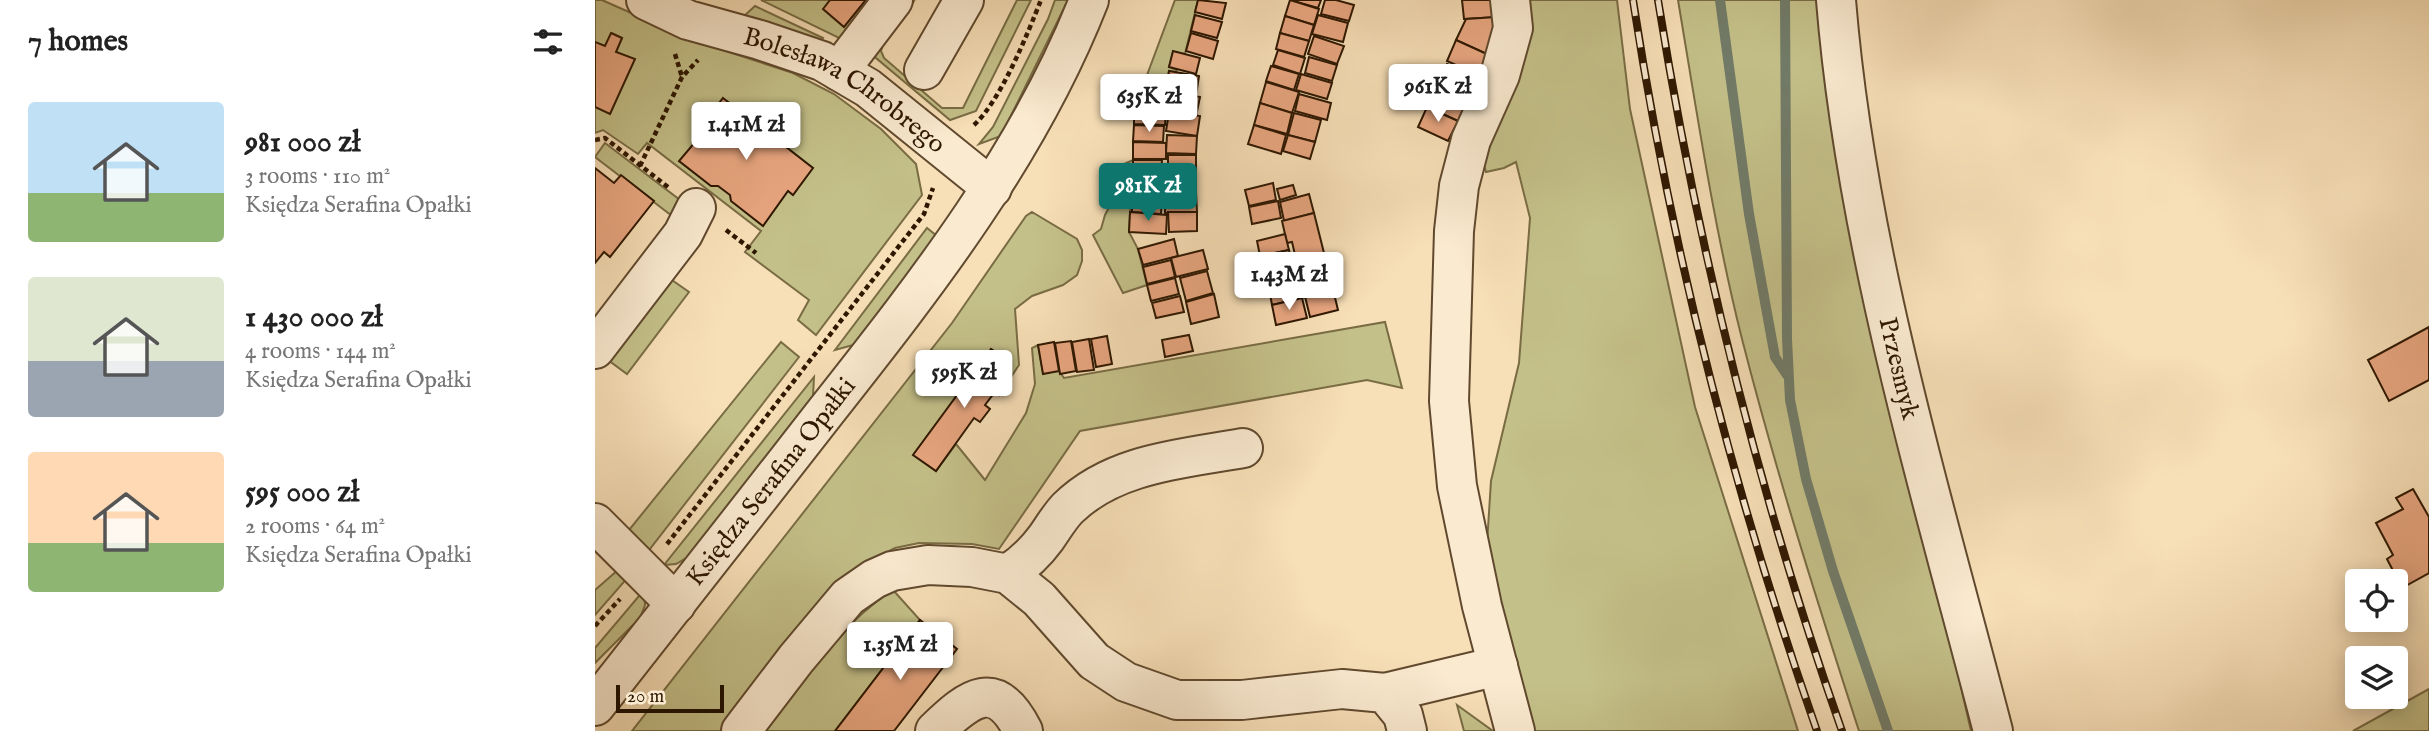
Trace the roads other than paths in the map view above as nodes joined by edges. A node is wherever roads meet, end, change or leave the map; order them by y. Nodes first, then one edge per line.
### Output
1 (646, 0) edge
2 (893, 0) edge
3 (964, 0) edge
4 (1089, 0) edge
5 (1510, 0) edge
6 (1836, 0) edge
7 (924, 70) dead end
8 (839, 71) junction
9 (992, 188) junction
10 (696, 208) dead end
11 (595, 349) edge
12 (1243, 448) dead end
13 (595, 523) edge
14 (1008, 574) junction
15 (675, 604) junction
16 (1498, 666) junction
17 (1385, 693) junction
18 (595, 706) edge
19 (741, 731) edge
20 (935, 731) edge
21 (1023, 731) edge
22 (1407, 731) edge
23 (1515, 731) edge
24 (1993, 731) edge

1 - 8 street, Bolesława Chrobrego
2 - 8 street
3 - 7 street
4 - 9 street, Księdza Serafina Opałki
5 - 16 street
6 - 24 street, Przesmyk
8 - 9 street, Bolesława Chrobrego
9 - 15 street, Księdza Serafina Opałki
10 - 11 street
12 - 14 street
13 - 15 street
14 - 17 street
14 - 19 street
15 - 18 street, Księdza Serafina Opałki
16 - 17 street
16 - 23 street
17 - 22 street
20 - 21 street

